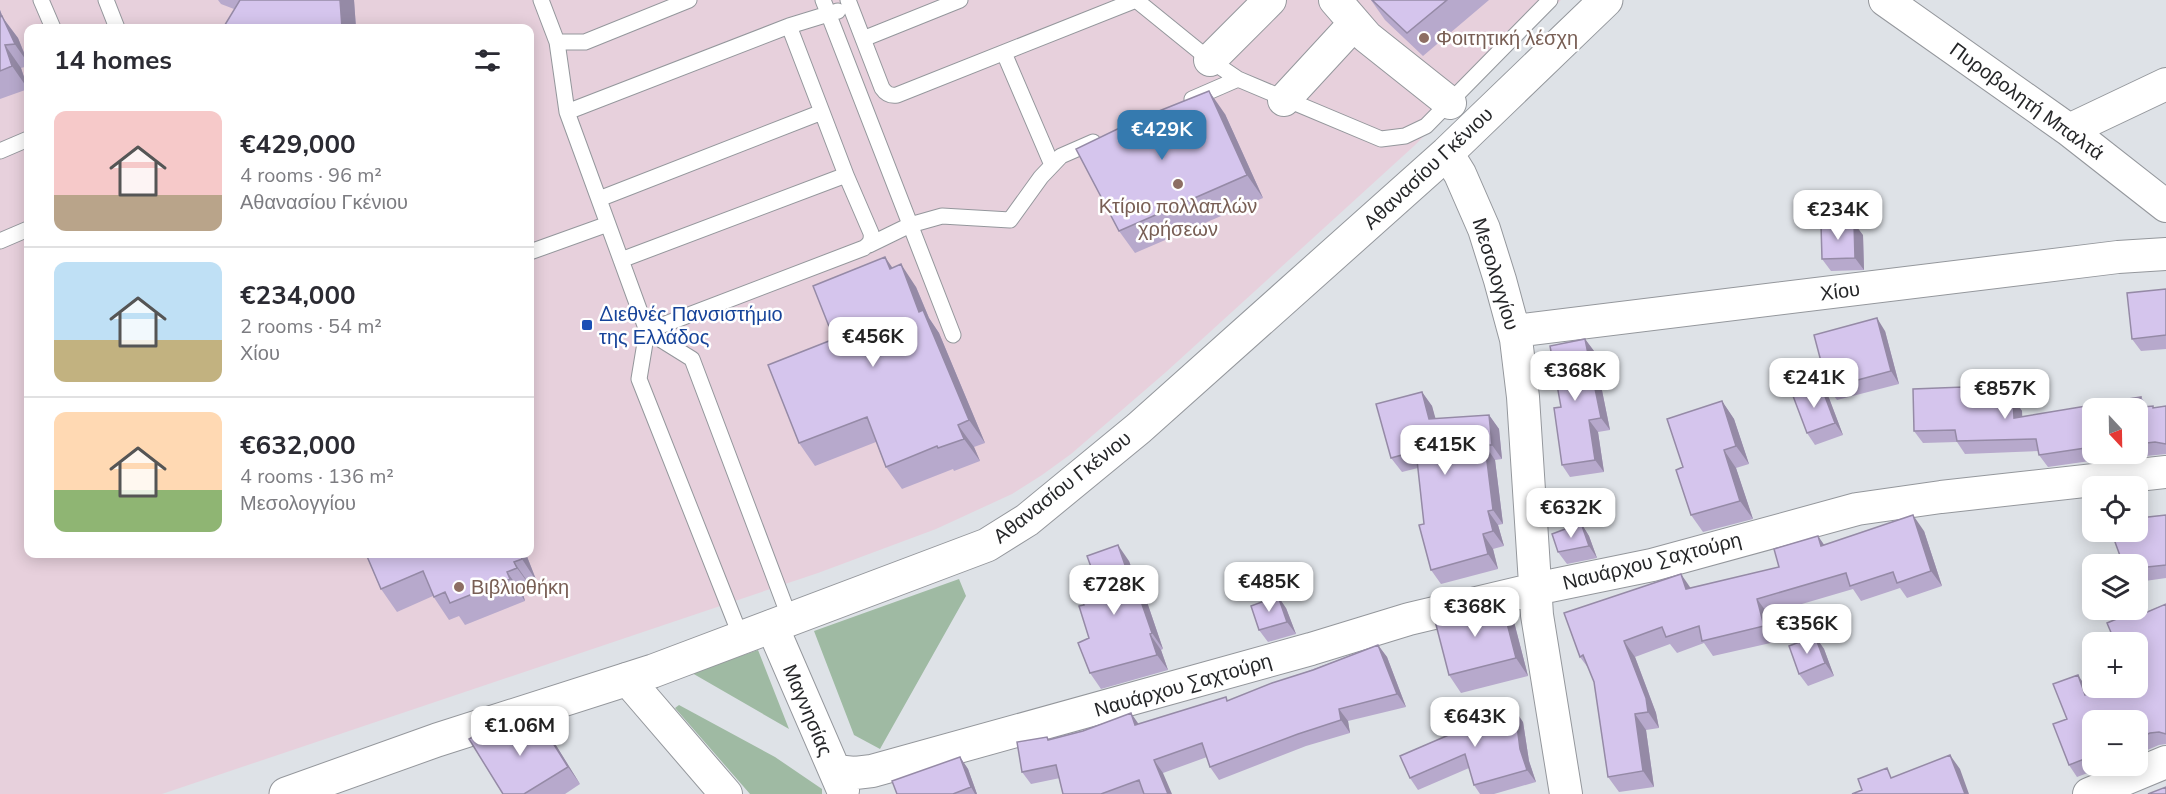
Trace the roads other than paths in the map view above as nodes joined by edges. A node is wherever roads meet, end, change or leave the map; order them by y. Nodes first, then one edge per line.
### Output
1 (41, 0) edge
2 (106, 0) edge
3 (541, 0) edge
4 (689, 0) edge
5 (960, 0) edge
6 (1136, 0) edge
7 (1269, 0) edge
8 (1550, 0) edge
9 (1606, 0) edge
10 (1885, 0) edge
11 (849, 3) edge
12 (825, 7) edge
13 (1345, 11) edge
14 (51, 24) edge
15 (115, 24) edge
16 (789, 26) junction
17 (863, 39) junction
18 (556, 42) junction
19 (1004, 52) junction
20 (1210, 60) junction
21 (1238, 79) junction
22 (2166, 84) edge
23 (1284, 100) junction
24 (1450, 103) junction
25 (1175, 106) edge
26 (567, 112) junction
27 (822, 112) junction
28 (2068, 130) junction
29 (1102, 138) edge
30 (24, 141) edge
31 (0, 152) edge
32 (1447, 153) junction
33 (1053, 165) junction
34 (846, 175) junction
35 (599, 199) junction
36 (2166, 206) edge
37 (608, 225) junction
38 (910, 225) junction
39 (24, 231) edge
40 (0, 241) edge
41 (869, 245) junction
42 (534, 251) edge
43 (2166, 254) edge
44 (621, 260) junction
45 (647, 330) junction
46 (1514, 331) junction
47 (953, 335) dead end
48 (2166, 472) edge
49 (1535, 589) junction
50 (781, 622) junction
51 (741, 637) junction
52 (627, 679) junction
53 (2166, 762) edge
54 (840, 782) edge
55 (722, 792) edge
56 (286, 794) edge
57 (1566, 794) edge
58 (2089, 794) edge

1 - 14 lane
2 - 15 lane
3 - 18 lane
4 - 18 lane
5 - 17 lane
6 - 19 lane
6 - 20 lane
7 - 20 street
8 - 24 lane
9 - 32 street, Αθανασίου Γκένιου
10 - 28 street, Πυροβολητή Μπαλτά
11 - 12 lane
11 - 17 lane
12 - 16 lane
12 - 38 lane
13 - 23 street
13 - 24 street
16 - 26 lane
16 - 27 lane
17 - 19 lane
18 - 26 lane
19 - 33 lane
20 - 21 lane
21 - 23 lane
21 - 25 lane
22 - 28 street
23 - 24 lane
26 - 35 lane
27 - 34 lane
27 - 35 lane
28 - 36 street, Πυροβολητή Μπαλτά
29 - 33 lane
30 - 31 lane
32 - 46 street, Μεσολογγίου
32 - 50 street, Αθανασίου Γκένιου
33 - 38 lane
34 - 41 lane
34 - 44 lane
35 - 37 lane
37 - 42 lane
37 - 44 lane
38 - 41 lane
38 - 47 lane
39 - 40 lane
41 - 45 lane
43 - 46 street, Χίου
44 - 45 lane
45 - 50 lane
45 - 51 lane
46 - 49 street, Μεσολογγίου
48 - 49 street, Ναυάρχου Σαχτούρη
49 - 54 street, Ναυάρχου Σαχτούρη
49 - 57 street, Μεσολογγίου
50 - 51 street, Αθανασίου Γκένιου
50 - 54 street, Μαγνησίας
51 - 52 street, Αθανασίου Γκένιου
52 - 55 street
52 - 56 street, Αθανασίου Γκένιου
53 - 58 street

